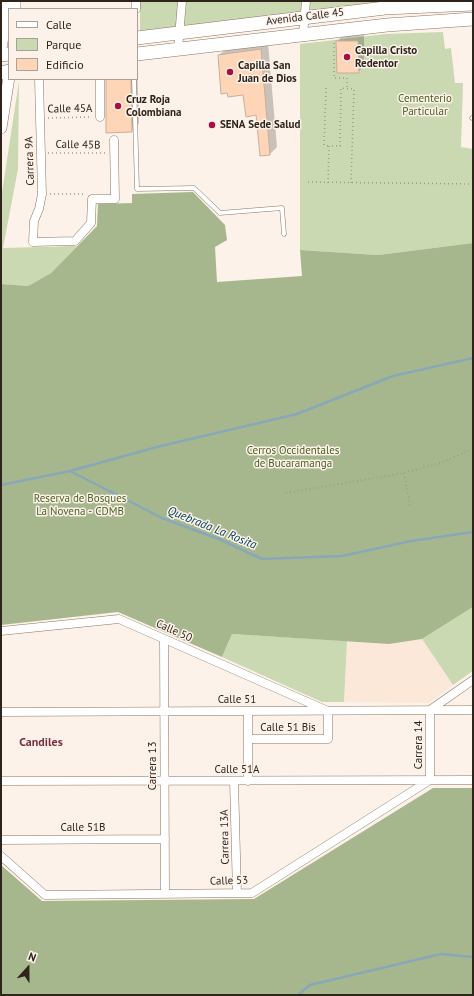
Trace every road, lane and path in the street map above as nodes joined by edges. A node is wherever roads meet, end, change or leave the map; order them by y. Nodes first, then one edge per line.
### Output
1 (5, 1) edge
2 (182, 1) edge
3 (306, 1) edge
4 (424, 3) edge
5 (473, 4) edge
6 (304, 17) junction
7 (473, 19) edge
8 (424, 22) junction
9 (334, 31) junction
10 (180, 32) junction
11 (303, 35) junction
12 (138, 38) edge
13 (1, 48) edge
14 (178, 49) junction
15 (138, 54) edge
16 (9, 80) edge
17 (39, 80) edge
18 (100, 80) edge
19 (134, 80) edge
20 (326, 88) dead end
21 (347, 88) junction
22 (100, 117) joint
23 (40, 118) junction
24 (1, 128) edge
25 (114, 140) dead end
26 (329, 146) junction
27 (41, 153) junction
28 (114, 154) junction
29 (308, 182) dead end
30 (328, 182) junction
31 (351, 183) junction
32 (473, 184) edge
33 (42, 194) junction
34 (92, 199) junction
35 (284, 234) dead end
36 (473, 449) edge
37 (404, 472) junction
38 (286, 493) dead end
39 (410, 505) dead end
40 (1, 631) edge
41 (164, 639) junction
42 (473, 680) edge
43 (430, 710) junction
44 (473, 710) edge
45 (164, 711) junction
46 (248, 711) junction
47 (328, 711) junction
48 (1, 712) edge
49 (248, 739) junction
50 (430, 780) junction
51 (473, 780) edge
52 (1, 781) edge
53 (165, 781) junction
54 (234, 781) junction
55 (248, 781) junction
56 (165, 838) junction
57 (1, 840) edge
58 (1, 856) edge
59 (237, 893) junction
60 (165, 894) junction

1 - 13 main road
2 - 10 street
3 - 6 street
4 - 5 main road, Avenida Calle 45
4 - 6 main road, Avenida Calle 45
4 - 8 street
6 - 10 main road, Avenida Calle 45
6 - 11 street
7 - 8 main road, Avenida Calle 45
8 - 9 main road, Avenida Calle 45
9 - 11 main road, Avenida Calle 45
9 - 21 path
10 - 12 main road, Avenida Calle 45
10 - 14 street
11 - 14 main road, Avenida Calle 45
14 - 15 main road, Avenida Calle 45
16 - 24 main road
17 - 23 street, Carrera 9A
18 - 22 street
19 - 35 lane
20 - 26 path
21 - 26 path
21 - 31 path
22 - 23 path, Calle 45A
23 - 27 street, Carrera 9A
25 - 28 street
26 - 30 path
27 - 28 path, Calle 45B
27 - 33 street, Carrera 9A
28 - 34 street
29 - 30 path
30 - 31 path
31 - 32 path
33 - 34 path
33 - 34 street, Carrera 9A
36 - 37 path
37 - 38 path
37 - 39 path
40 - 41 street, Calle 50
41 - 45 street, Carrera 13
41 - 47 street, Calle 50
42 - 43 street
43 - 44 street, Calle 51
43 - 47 street, Calle 51
43 - 50 street, Carrera 14
45 - 46 street, Calle 51
45 - 48 street, Calle 51
45 - 53 street, Carrera 13
46 - 47 street, Calle 51
46 - 49 street
47 - 49 street, Calle 51 Bis
49 - 55 street
50 - 51 street, Calle 51A
50 - 55 street, Calle 51A
50 - 59 street, Calle 53
52 - 53 street, Calle 51A
53 - 54 street, Calle 51A
53 - 56 street, Carrera 13
54 - 55 street, Calle 51A
54 - 59 street, Carrera 13A
56 - 57 street, Calle 51B
56 - 60 street, Carrera 13
58 - 60 street, Calle 53
59 - 60 street, Calle 53

